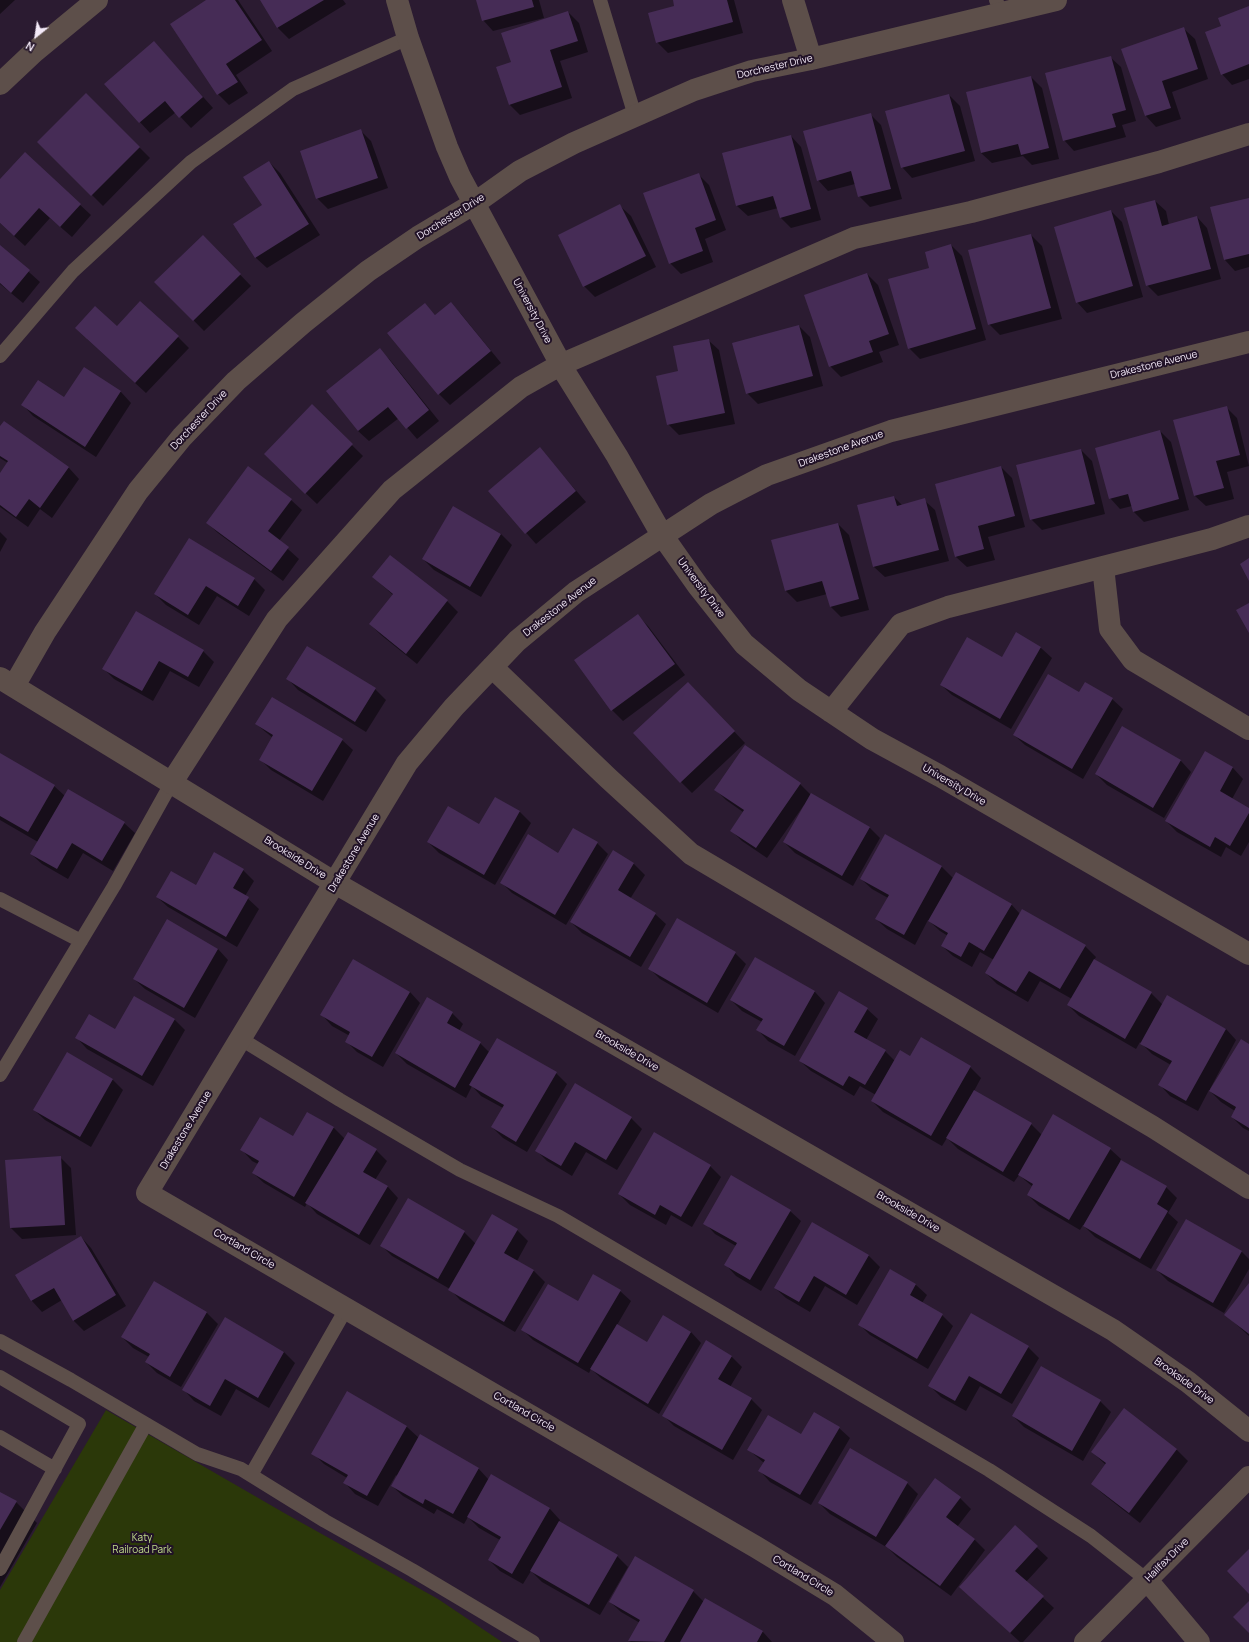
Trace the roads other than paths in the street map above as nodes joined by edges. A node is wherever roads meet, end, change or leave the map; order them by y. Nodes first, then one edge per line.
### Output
1 (97, 0) edge
2 (397, 0) edge
3 (600, 0) edge
4 (793, 0) edge
5 (1056, 0) edge
6 (998, 7) edge
7 (408, 38) junction
8 (811, 59) junction
9 (0, 84) edge
10 (635, 116) junction
11 (1249, 134) edge
12 (475, 203) junction
13 (1249, 342) edge
14 (0, 356) edge
15 (560, 365) junction
16 (1249, 526) edge
17 (662, 535) junction
18 (1103, 567) junction
19 (492, 667) junction
20 (7, 682) edge
21 (831, 712) junction
22 (1249, 729) edge
23 (172, 782) junction
24 (336, 883) junction
25 (0, 900) edge
26 (81, 941) junction
27 (1249, 954) edge
28 (241, 1039) junction
29 (0, 1076) edge
30 (1249, 1188) edge
31 (148, 1193) joint
32 (346, 1309) junction
33 (0, 1341) edge
34 (0, 1377) edge
35 (146, 1424) junction
36 (1249, 1431) edge
37 (0, 1437) edge
38 (55, 1469) junction
39 (251, 1475) junction
40 (1249, 1477) edge
41 (0, 1569) edge
42 (1147, 1580) junction
43 (24, 1642) edge
44 (533, 1642) edge
45 (893, 1642) edge
46 (1085, 1642) edge
47 (1199, 1642) edge

1 - 9 street
2 - 7 street, University Drive
3 - 10 lane
4 - 8 street
5 - 6 street, Dorchester Drive
6 - 8 street, Dorchester Drive
7 - 12 street, University Drive
7 - 14 lane
8 - 10 street, Dorchester Drive
10 - 12 street, Dorchester Drive
11 - 15 street
12 - 15 street, University Drive
12 - 20 street, Dorchester Drive
13 - 17 street, Drakestone Avenue
15 - 17 street, University Drive
15 - 23 street
16 - 18 street
17 - 19 street, Drakestone Avenue
17 - 21 street, University Drive
18 - 21 street
18 - 22 street
19 - 24 street, Drakestone Avenue
19 - 30 street
20 - 23 street, Brookside Drive
21 - 27 street, University Drive
23 - 24 street, Brookside Drive
23 - 26 lane
24 - 28 street, Drakestone Avenue
24 - 36 street, Brookside Drive
25 - 26 lane
26 - 29 lane
28 - 31 street, Drakestone Avenue
28 - 42 lane
31 - 32 street, Cortland Circle
32 - 39 lane
32 - 45 street, Cortland Circle
33 - 35 lane
34 - 38 lane
35 - 39 lane
35 - 43 lane
37 - 38 lane
38 - 41 lane
39 - 44 lane
40 - 42 street, Hailfax Drive
42 - 46 street, Hailfax Drive
42 - 47 street

